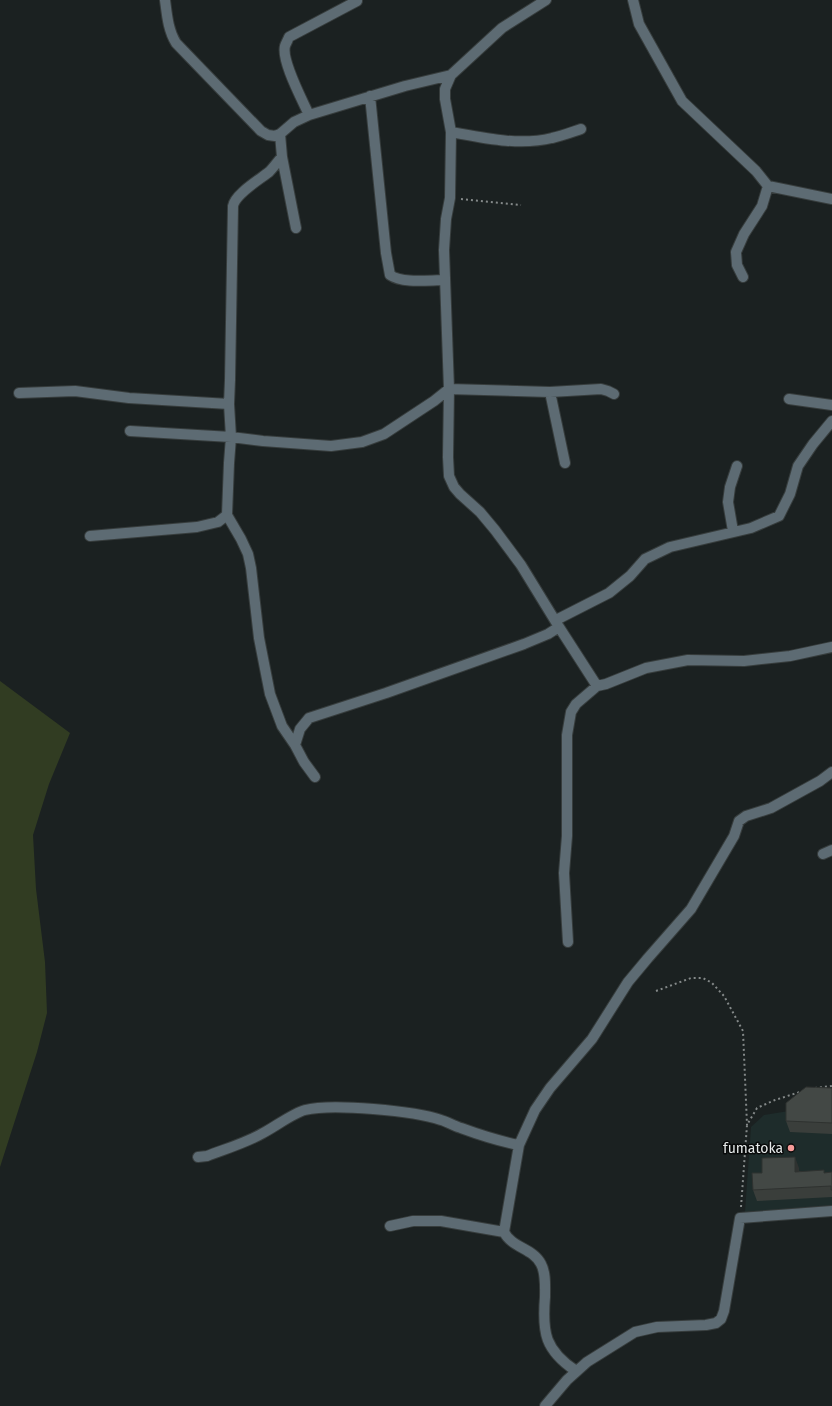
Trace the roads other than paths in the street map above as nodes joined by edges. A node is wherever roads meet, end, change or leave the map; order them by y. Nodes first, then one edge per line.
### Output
1 (164, 0) edge
2 (546, 0) edge
3 (633, 0) edge
4 (357, 1) dead end
5 (451, 74) junction
6 (370, 96) junction
7 (309, 115) junction
8 (581, 128) dead end
9 (451, 132) junction
10 (280, 134) junction
11 (282, 157) junction
12 (768, 186) junction
13 (832, 199) edge
14 (296, 228) dead end
15 (743, 277) dead end
16 (444, 280) junction
17 (450, 389) junction
18 (550, 392) junction
19 (20, 393) dead end
20 (614, 394) dead end
21 (789, 399) dead end
22 (229, 404) junction
23 (832, 405) edge
24 (832, 421) edge
25 (130, 430) dead end
26 (231, 436) junction
27 (565, 463) dead end
28 (737, 466) dead end
29 (227, 516) junction
30 (733, 531) junction
31 (90, 536) dead end
32 (558, 624) junction
33 (832, 648) edge
34 (597, 686) junction
35 (295, 745) junction
36 (832, 772) edge
37 (315, 777) dead end
38 (568, 942) dead end
39 (519, 1144) junction
40 (198, 1157) dead end
41 (832, 1212) edge
42 (390, 1226) dead end
43 (504, 1232) junction
44 (576, 1371) junction
45 (545, 1406) edge

1 - 10 street
2 - 5 street
3 - 12 street
4 - 7 street
5 - 6 street
5 - 9 street
6 - 7 street
6 - 16 street
7 - 10 street
8 - 9 street
9 - 16 street
10 - 11 street
11 - 14 street
11 - 22 street
12 - 13 street
12 - 15 street
16 - 17 street
17 - 18 street
17 - 26 street
17 - 32 street
18 - 20 street
18 - 27 street
19 - 22 street
21 - 23 street
22 - 26 street
24 - 30 street
25 - 26 street
26 - 29 street
28 - 30 street
29 - 31 street
29 - 35 street
30 - 32 street
32 - 34 street
32 - 35 street
33 - 34 street
34 - 38 street
35 - 37 street
36 - 39 street
39 - 40 street
39 - 43 street
41 - 44 street
42 - 43 street
43 - 44 street
44 - 45 street

